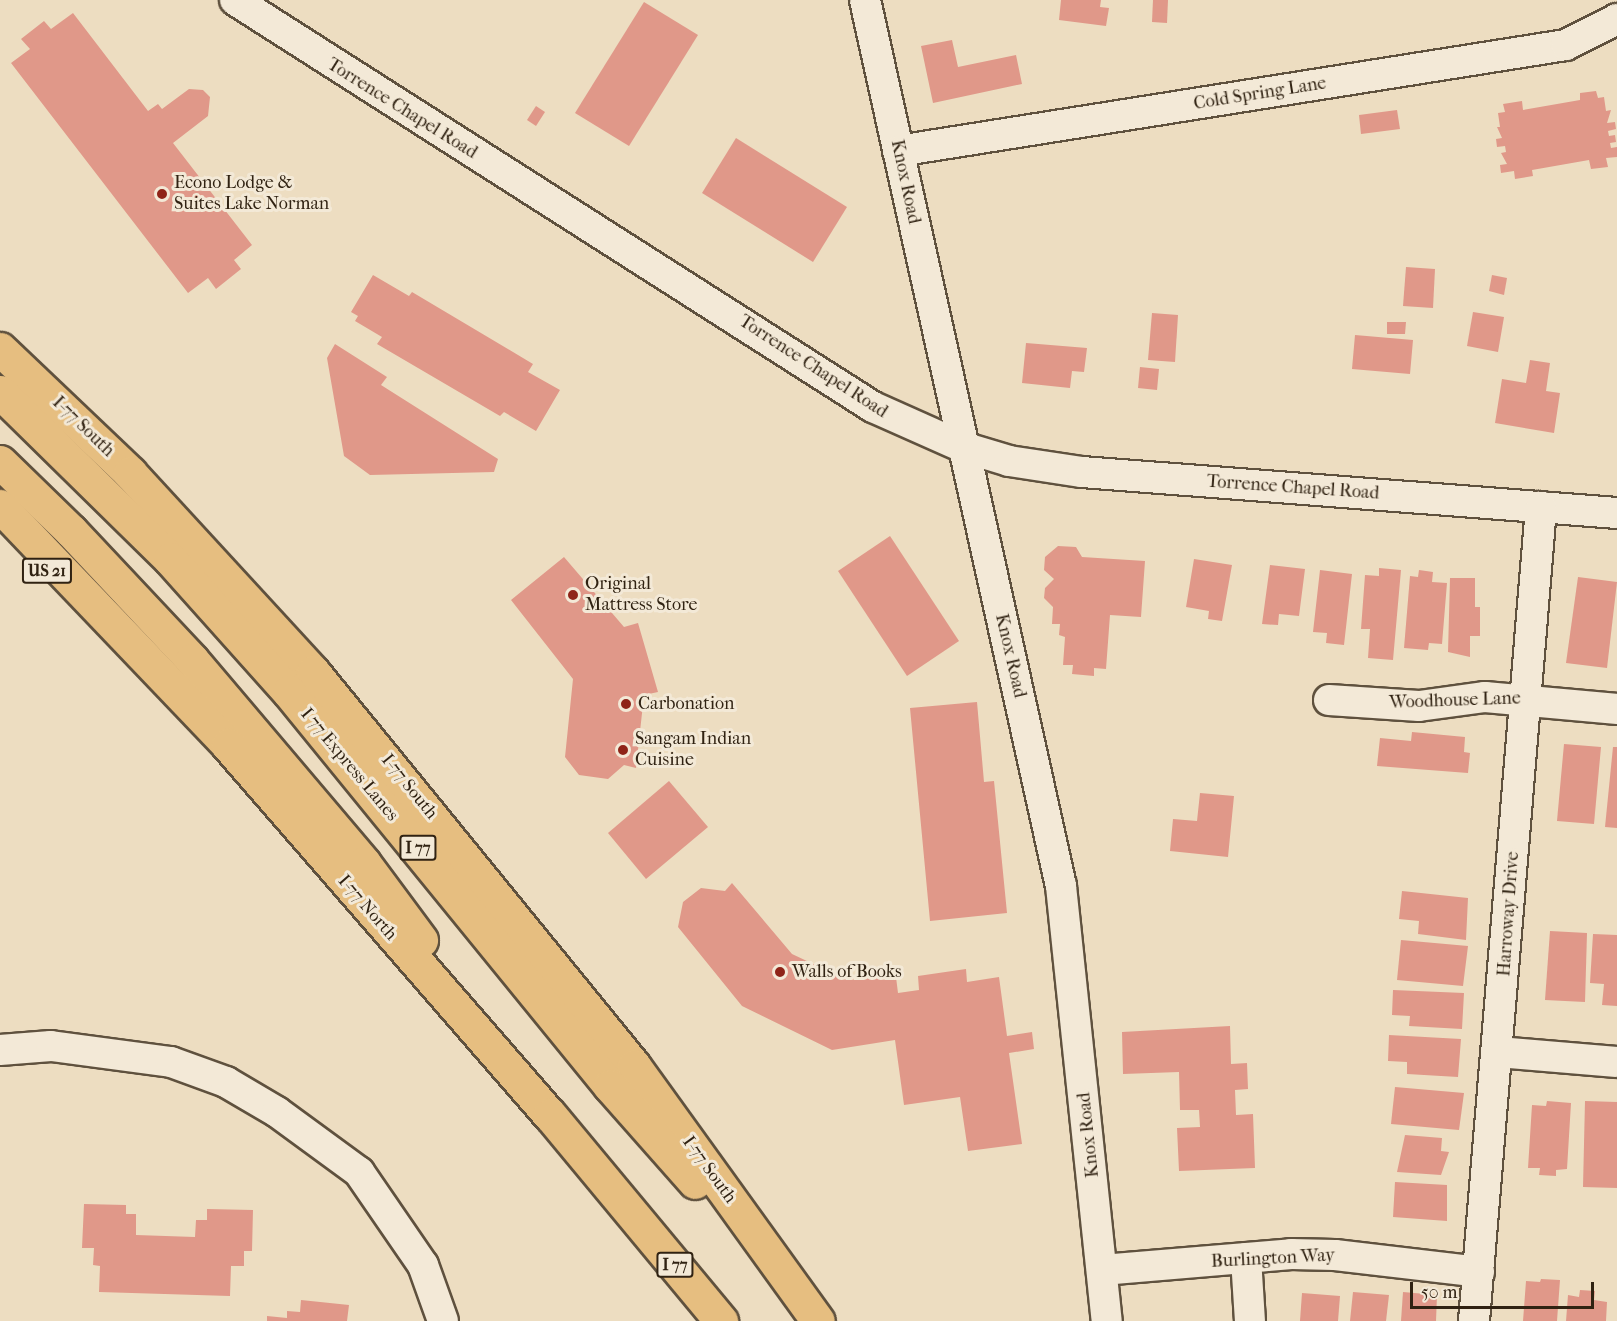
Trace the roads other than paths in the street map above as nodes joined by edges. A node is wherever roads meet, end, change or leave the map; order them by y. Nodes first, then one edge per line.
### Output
1 (235, 0) edge
2 (865, 0) edge
3 (1617, 19) edge
4 (898, 152) junction
5 (0, 339) edge
6 (0, 350) edge
7 (0, 392) edge
8 (66, 410) junction
9 (963, 447) junction
10 (0, 462) edge
11 (0, 506) edge
12 (1541, 507) junction
13 (1617, 513) edge
14 (0, 539) edge
15 (95, 602) junction
16 (1524, 699) junction
17 (1329, 700) dead end
18 (1617, 709) edge
19 (0, 1050) edge
20 (1498, 1052) junction
21 (1617, 1062) edge
22 (550, 1115) junction
23 (1246, 1258) junction
24 (1102, 1270) junction
25 (1479, 1272) junction
26 (443, 1321) edge
27 (721, 1321) edge
28 (818, 1321) edge
29 (1107, 1321) edge
30 (1250, 1321) edge
31 (1474, 1321) edge

1 - 9 street, Torrence Chapel Road
2 - 4 street, Knox Road
3 - 4 street, Cold Spring Lane
4 - 9 street, Knox Road
5 - 8 highway
6 - 8 highway, I-77 South / I 77
7 - 28 highway, I 77 Express Lanes / I 77
8 - 28 highway, I-77 South / I 77
9 - 12 street, Torrence Chapel Road
9 - 24 street, Knox Road
10 - 22 highway, I 77
11 - 15 highway, I-77 North / I 77
12 - 13 street, Torrence Chapel Road
12 - 16 street, Harroway Drive
14 - 15 highway, US 21
15 - 22 highway, I-77 North / I 77
16 - 17 street, Woodhouse Lane
16 - 18 street, Woodhouse Lane
16 - 20 street, Harroway Drive
19 - 26 street
20 - 21 street
20 - 25 street, Harroway Drive
22 - 27 highway, I-77 North / I 77
23 - 24 street, Burlington Way
23 - 25 street, Burlington Way
23 - 30 street
24 - 29 street, Knox Road
25 - 31 street, Harroway Drive

